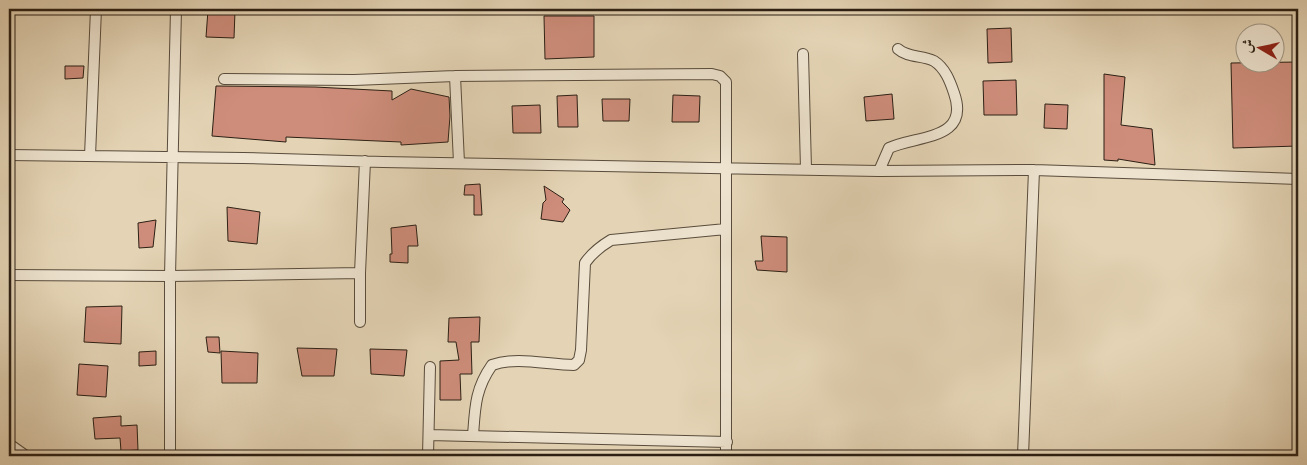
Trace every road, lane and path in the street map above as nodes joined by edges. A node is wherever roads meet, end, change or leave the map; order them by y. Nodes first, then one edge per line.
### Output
1 (96, 9) edge
2 (176, 9) edge
3 (898, 49) dead end
4 (803, 54) dead end
5 (455, 76) junction
6 (224, 79) dead end
7 (9, 155) edge
8 (90, 156) junction
9 (174, 157) junction
10 (365, 161) junction
11 (459, 163) junction
12 (726, 167) junction
13 (806, 169) junction
14 (1034, 170) junction
15 (878, 171) junction
16 (1298, 179) edge
17 (726, 229) junction
18 (360, 273) junction
19 (9, 275) edge
20 (170, 276) junction
21 (360, 322) dead end
22 (430, 368) dead end
23 (428, 436) junction
24 (473, 436) junction
25 (727, 442) junction
26 (9, 444) edge
27 (26, 456) edge
28 (170, 456) edge
29 (428, 456) edge
30 (726, 456) edge
31 (1023, 456) edge

1 - 8 street
2 - 9 street
3 - 15 street
4 - 13 street
5 - 6 street
5 - 11 street
5 - 12 street
7 - 8 street
8 - 9 street
9 - 10 street
9 - 20 street
10 - 11 street
10 - 18 street
11 - 12 street
12 - 13 street
12 - 17 street
13 - 15 street
14 - 15 street
14 - 16 street
14 - 31 street
17 - 24 street
17 - 25 street
18 - 20 street
18 - 21 street
19 - 20 street
20 - 28 street
22 - 23 street
23 - 24 street
23 - 29 street
24 - 25 street
25 - 30 street
26 - 27 street

